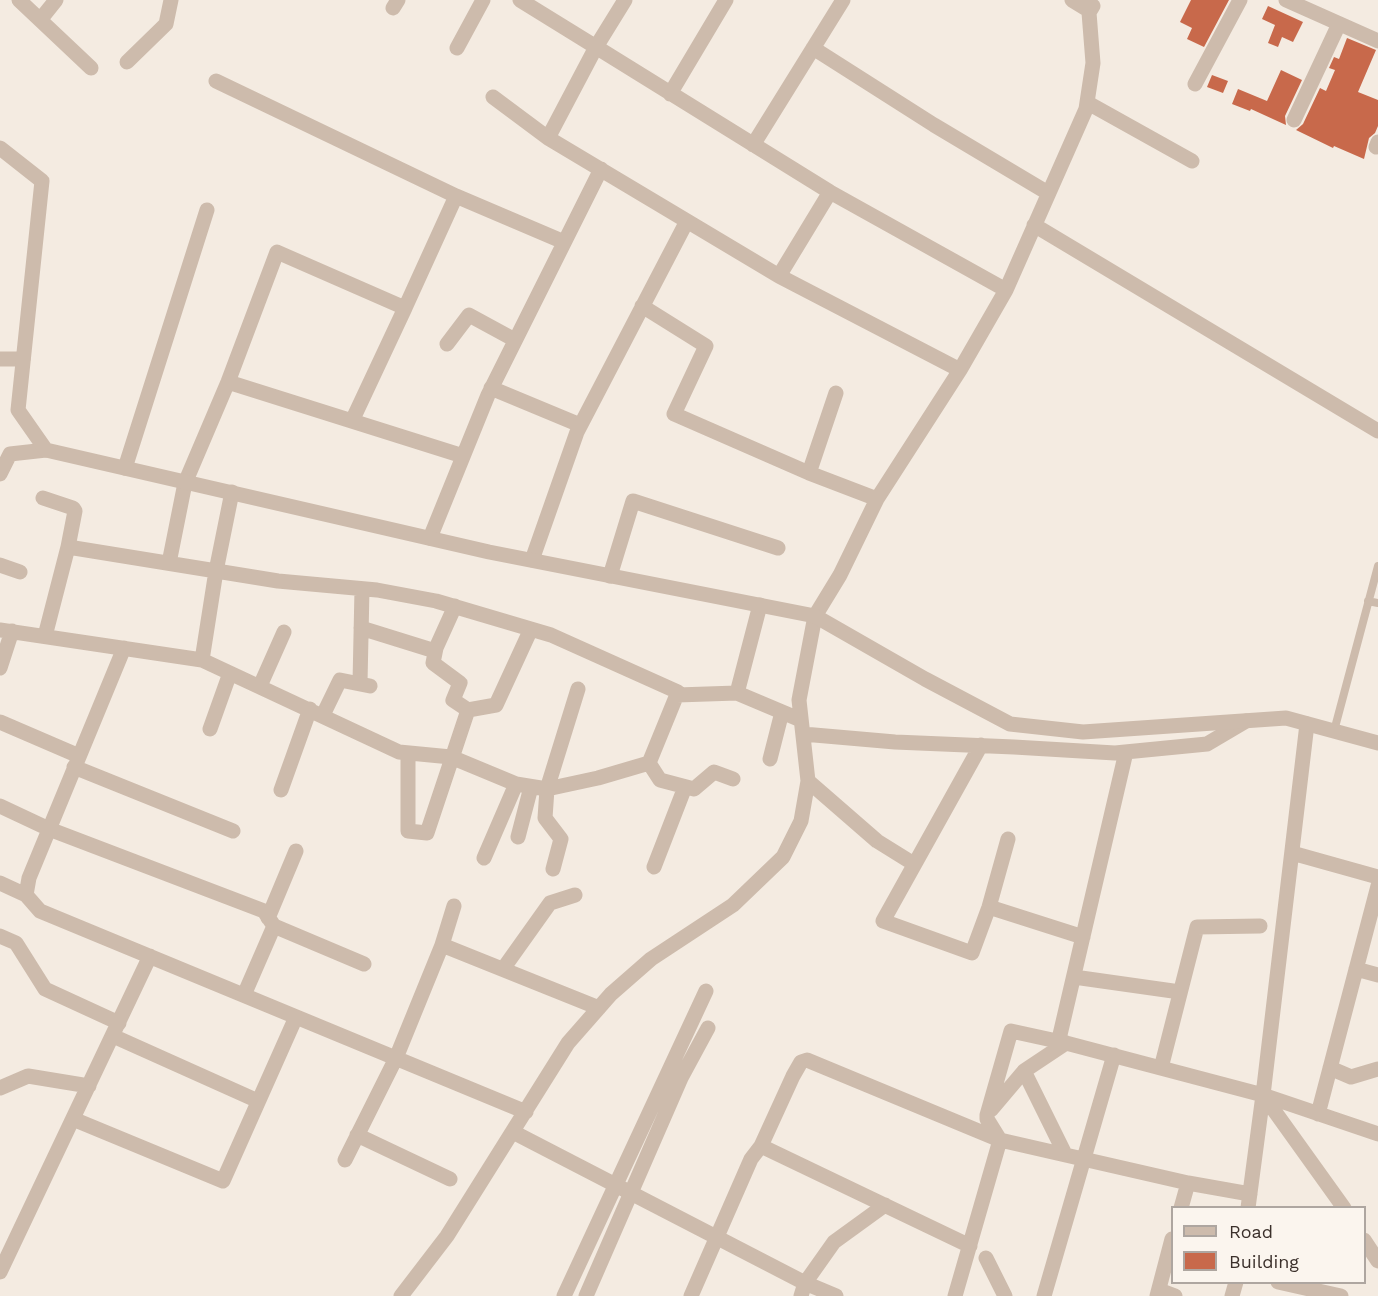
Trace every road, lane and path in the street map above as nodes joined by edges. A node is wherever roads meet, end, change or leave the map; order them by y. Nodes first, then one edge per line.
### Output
1 (19, 0) edge
2 (56, 0) edge
3 (171, 0) edge
4 (483, 0) edge
5 (520, 0) edge
6 (625, 0) edge
7 (726, 0) edge
8 (843, 0) edge
9 (1072, 0) edge
10 (1240, 0) edge
11 (1286, 0) edge
12 (1092, 4) edge
13 (539, 5) edge
14 (40, 20) junction
15 (1340, 24) junction
16 (1378, 41) edge
17 (596, 47) junction
18 (457, 48) dead end
19 (813, 48) junction
20 (127, 62) dead end
21 (91, 68) dead end
22 (216, 81) dead end
23 (1195, 84) dead end
24 (670, 93) junction
25 (493, 97) dead end
26 (1088, 102) junction
27 (1294, 120) dead end
28 (548, 138) junction
29 (753, 145) junction
30 (0, 148) edge
31 (1192, 161) dead end
32 (601, 169) junction
33 (830, 192) junction
34 (1048, 193) junction
35 (456, 196) junction
36 (207, 210) dead end
37 (687, 221) junction
38 (1034, 225) junction
39 (564, 242) junction
40 (779, 276) junction
41 (1006, 290) junction
42 (642, 306) junction
43 (405, 308) junction
44 (515, 340) junction
45 (447, 344) dead end
46 (0, 359) edge
47 (23, 359) junction
48 (960, 370) junction
49 (228, 382) junction
50 (491, 388) junction
51 (836, 393) dead end
52 (351, 421) junction
53 (580, 425) junction
54 (1378, 431) edge
55 (46, 450) junction
56 (463, 456) junction
57 (125, 468) junction
58 (809, 473) junction
59 (0, 474) edge
60 (185, 483) junction
61 (232, 492) junction
62 (43, 498) dead end
63 (877, 499) junction
64 (430, 538) junction
65 (68, 547) junction
66 (778, 548) dead end
67 (532, 560) junction
68 (169, 563) junction
69 (0, 565) edge
70 (1378, 566) edge
71 (216, 571) junction
72 (20, 572) dead end
73 (610, 576) junction
74 (362, 588) junction
75 (1368, 601) junction
76 (1378, 603) edge
77 (760, 605) junction
78 (455, 606) junction
79 (814, 616) junction
80 (361, 628) junction
81 (531, 629) junction
82 (6, 630) edge
83 (284, 632) dead end
84 (45, 636) junction
85 (124, 648) junction
86 (435, 651) junction
87 (202, 660) junction
88 (0, 668) edge
89 (230, 673) junction
90 (260, 686) junction
91 (578, 689) dead end
92 (737, 693) junction
93 (677, 694) junction
94 (468, 710) junction
95 (316, 712) junction
96 (782, 712) junction
97 (1246, 721) junction
98 (0, 722) edge
99 (1307, 724) junction
100 (802, 727) junction
101 (210, 729) dead end
102 (1334, 731) junction
103 (1378, 743) edge
104 (981, 745) junction
105 (1126, 752) junction
106 (408, 753) junction
107 (451, 757) junction
108 (770, 759) dead end
109 (77, 762) junction
110 (649, 763) junction
111 (733, 779) dead end
112 (808, 781) junction
113 (516, 784) junction
114 (685, 787) junction
115 (531, 788) junction
116 (547, 789) junction
117 (281, 790) dead end
118 (0, 806) edge
119 (49, 829) junction
120 (233, 831) dead end
121 (518, 837) dead end
122 (1008, 839) dead end
123 (296, 851) dead end
124 (1292, 853) junction
125 (484, 858) dead end
126 (914, 864) junction
127 (654, 867) dead end
128 (553, 869) dead end
129 (1378, 877) edge
130 (0, 883) edge
131 (1378, 886) edge
132 (26, 895) junction
133 (574, 895) dead end
134 (454, 906) dead end
135 (989, 907) junction
136 (271, 922) junction
137 (1260, 926) dead end
138 (0, 936) edge
139 (1083, 937) junction
140 (442, 945) junction
141 (150, 956) junction
142 (364, 964) dead end
143 (503, 969) junction
144 (1356, 969) junction
145 (1378, 975) edge
146 (1074, 978) junction
147 (706, 991) dead end
148 (1180, 992) junction
149 (244, 995) junction
150 (599, 1008) junction
151 (296, 1017) junction
152 (708, 1028) dead end
153 (116, 1030) junction
154 (1066, 1042) junction
155 (1114, 1055) junction
156 (396, 1058) junction
157 (1161, 1068) junction
158 (1330, 1068) junction
159 (1378, 1069) edge
160 (1024, 1071) junction
161 (89, 1086) junction
162 (0, 1088) edge
163 (1263, 1095) junction
164 (258, 1101) junction
165 (526, 1112) junction
166 (1318, 1114) junction
167 (987, 1115) junction
168 (73, 1119) junction
169 (513, 1132) junction
170 (1378, 1134) edge
171 (357, 1135) junction
172 (1000, 1140) junction
173 (761, 1146) junction
174 (1065, 1154) junction
175 (1084, 1159) junction
176 (345, 1160) dead end
177 (450, 1179) dead end
178 (1188, 1183) junction
179 (616, 1185) junction
180 (630, 1193) junction
181 (1249, 1201) edge
182 (885, 1205) junction
183 (1182, 1206) edge
184 (1343, 1206) edge
185 (718, 1238) junction
186 (1366, 1241) edge
187 (970, 1246) junction
188 (1171, 1246) edge
189 (986, 1258) dead end
190 (1378, 1261) edge
191 (0, 1272) edge
192 (1284, 1284) edge
193 (803, 1290) edge
194 (1158, 1293) edge
195 (1313, 1293) edge
196 (401, 1296) edge
197 (564, 1296) edge
198 (586, 1296) edge
199 (691, 1296) edge
200 (836, 1296) edge
201 (956, 1296) edge
202 (1005, 1296) edge
203 (1044, 1296) edge
204 (1175, 1296) edge
205 (1341, 1296) edge

1 - 14 street
2 - 14 street
3 - 20 street
4 - 18 street
5 - 13 street
6 - 17 street
7 - 24 street
8 - 19 street
9 - 12 street
10 - 23 street
11 - 15 street
12 - 26 street
13 - 17 street
14 - 21 street
15 - 16 street
15 - 27 street
17 - 24 street
17 - 28 street
19 - 29 street
19 - 34 street
22 - 35 street
24 - 29 street
25 - 28 street
26 - 31 street
26 - 34 street
28 - 32 street
29 - 33 street
30 - 47 street
32 - 37 street
32 - 39 street
33 - 40 street
33 - 41 street
34 - 38 street
35 - 39 street
35 - 43 street
36 - 57 street
37 - 40 street
37 - 42 street
38 - 41 street
38 - 54 street
39 - 44 street
40 - 48 street
41 - 48 street
42 - 53 street
42 - 58 street
43 - 49 street
43 - 52 street
44 - 45 street
44 - 50 street
46 - 47 street
47 - 55 street
48 - 63 street
49 - 52 street
49 - 60 street
50 - 53 street
50 - 56 street
51 - 58 street
52 - 56 street
53 - 67 street
55 - 57 street
55 - 59 street
56 - 64 street
57 - 60 street
58 - 63 street
60 - 61 street
60 - 68 street
61 - 64 street
61 - 71 street
62 - 65 street
63 - 79 street
64 - 67 street
65 - 68 street
65 - 84 street
66 - 73 street
67 - 73 street
68 - 71 street
69 - 72 street
70 - 75 lane
71 - 74 street
71 - 87 street
73 - 77 street
74 - 78 street
74 - 80 street
75 - 76 lane
75 - 102 lane
77 - 79 street
77 - 92 street
78 - 81 street
78 - 86 street
79 - 97 street
79 - 100 street
80 - 86 street
80 - 95 street
81 - 93 street
81 - 94 street
82 - 84 street
82 - 88 street
83 - 90 street
84 - 85 street
85 - 87 street
85 - 109 street
86 - 94 street
87 - 89 street
89 - 90 street
89 - 101 street
90 - 95 street
91 - 116 street
92 - 93 street
92 - 96 street
93 - 110 street
94 - 107 street
95 - 106 street
95 - 117 street
96 - 100 street
96 - 108 street
97 - 99 street
97 - 105 street
98 - 109 street
99 - 102 street
99 - 124 street
100 - 104 street
100 - 112 street
102 - 103 street
104 - 105 street
104 - 126 street
105 - 139 street
106 - 107 street
106 - 107 street
107 - 113 street
109 - 119 street
109 - 120 street
110 - 114 street
110 - 116 street
111 - 114 street
112 - 126 street
112 - 150 street
113 - 115 street
113 - 125 street
114 - 127 street
115 - 116 street
115 - 121 street
116 - 128 street
118 - 119 street
119 - 132 street
119 - 136 street
122 - 135 street
123 - 136 street
124 - 129 street
124 - 163 street
126 - 135 street
130 - 132 street
131 - 144 street
132 - 141 street
133 - 143 street
134 - 140 street
135 - 139 street
136 - 142 street
136 - 149 street
137 - 148 street
138 - 153 street
139 - 146 street
140 - 143 street
140 - 156 street
141 - 149 street
141 - 153 street
143 - 150 street
144 - 145 street
144 - 158 street
146 - 148 street
146 - 154 street
147 - 179 street
148 - 157 street
149 - 151 street
150 - 165 street
151 - 156 street
151 - 164 street
152 - 180 street
153 - 161 street
153 - 164 street
154 - 155 street
154 - 160 street
154 - 167 street
155 - 157 street
155 - 175 street
156 - 165 street
156 - 171 street
157 - 163 street
158 - 159 street
158 - 166 street
160 - 167 street
160 - 174 street
161 - 162 street
161 - 168 street
163 - 166 street
163 - 181 street
163 - 184 street
164 - 168 street
165 - 169 street
166 - 170 street
167 - 172 street
168 - 191 street
169 - 179 street
169 - 196 street
171 - 176 street
171 - 177 street
172 - 173 street
172 - 174 street
172 - 187 street
173 - 182 street
173 - 185 street
174 - 175 street
175 - 178 street
175 - 203 street
178 - 181 street
178 - 183 street
179 - 180 street
179 - 197 street
180 - 185 street
180 - 198 street
182 - 187 street
182 - 193 street
185 - 193 street
185 - 199 street
186 - 190 street
187 - 201 street
188 - 194 street
189 - 202 street
192 - 195 street
193 - 200 street
194 - 204 street
195 - 205 street

